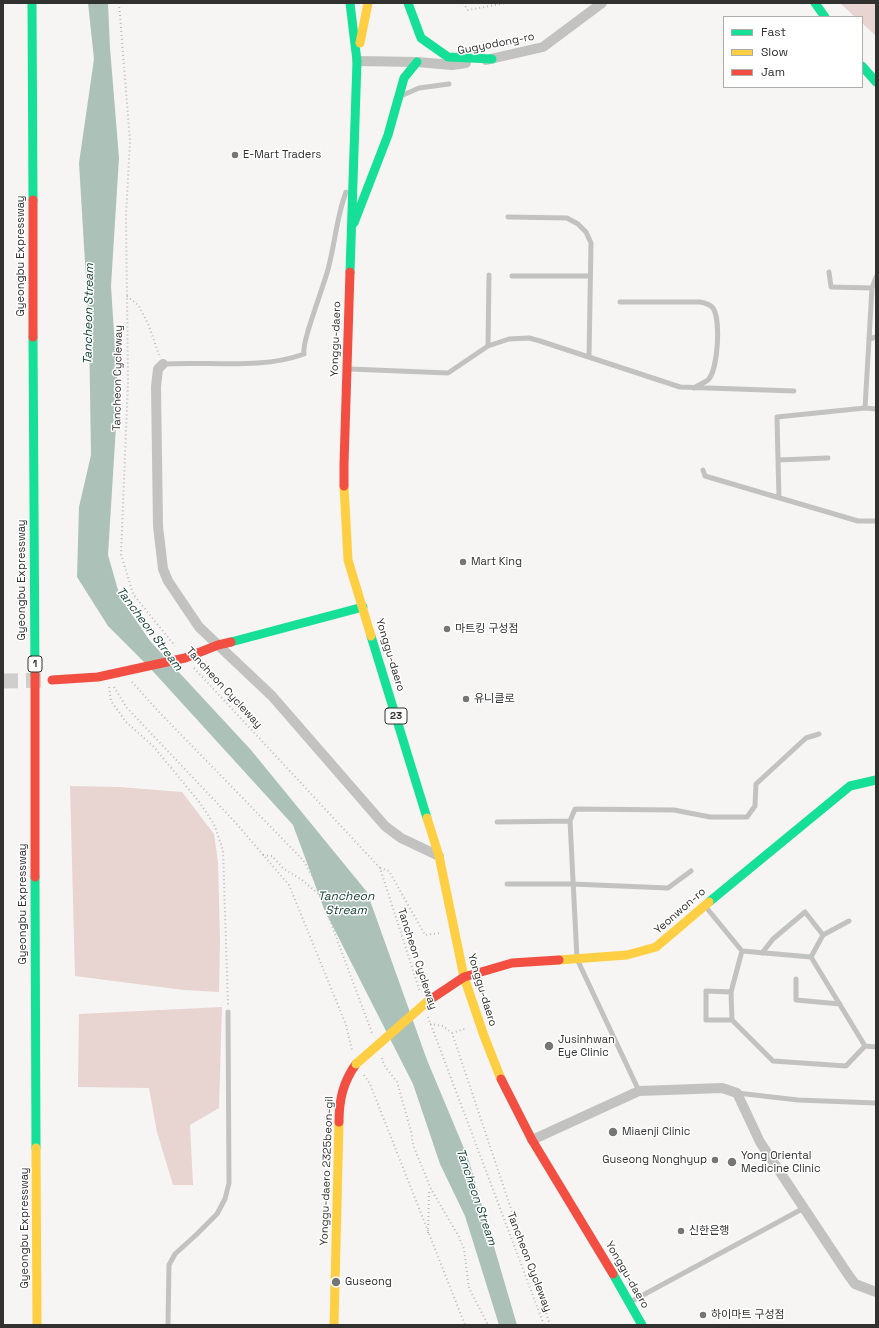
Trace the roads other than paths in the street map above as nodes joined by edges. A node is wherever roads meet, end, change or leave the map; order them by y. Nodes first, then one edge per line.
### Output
1 (32, 3) edge
2 (350, 3) edge
3 (360, 3) edge
4 (368, 3) edge
5 (408, 3) edge
6 (602, 3) edge
7 (815, 3) edge
8 (824, 16) edge
9 (492, 59) junction
10 (357, 61) junction
11 (417, 62) junction
12 (863, 67) edge
13 (876, 82) edge
14 (449, 84) dead end
15 (398, 98) junction
16 (353, 175) junction
17 (508, 217) dead end
18 (351, 230) junction
19 (829, 272) dead end
20 (489, 275) dead end
21 (512, 276) dead end
22 (590, 276) junction
23 (876, 277) edge
24 (872, 288) junction
25 (620, 302) dead end
26 (876, 337) edge
27 (869, 339) junction
28 (488, 346) junction
29 (589, 357) junction
30 (165, 364) joint
31 (347, 369) junction
32 (693, 388) junction
33 (794, 391) dead end
34 (865, 408) junction
35 (876, 409) edge
36 (828, 458) dead end
37 (778, 460) junction
38 (703, 470) dead end
39 (779, 498) junction
40 (876, 521) edge
41 (363, 606) junction
42 (218, 645) junction
43 (52, 680) tunnel mouth
44 (819, 734) dead end
45 (876, 780) edge
46 (570, 821) junction
47 (497, 822) dead end
48 (439, 856) junction
49 (691, 871) dead end
50 (507, 884) dead end
51 (572, 884) junction
52 (705, 905) junction
53 (849, 921) dead end
54 (823, 935) junction
55 (742, 951) junction
56 (762, 953) junction
57 (811, 957) junction
58 (577, 959) junction
59 (464, 977) junction
60 (796, 980) dead end
61 (731, 992) junction
62 (840, 1004) junction
63 (228, 1012) road end
64 (732, 1020) junction
65 (866, 1046) junction
66 (876, 1047) edge
67 (639, 1091) junction
68 (737, 1093) junction
69 (876, 1102) edge
70 (532, 1140) junction
71 (804, 1208) junction
72 (876, 1292) edge
73 (630, 1302) junction
74 (37, 1325) edge
75 (168, 1325) edge
76 (334, 1325) edge
77 (642, 1325) edge

1 - 74 main road, Gyeongbu Expressway / 1
2 - 10 main road, Yonggu-daero / 23
3 - 10 main road
4 - 10 main road, Yonggu-daero / 23
5 - 9 main road
6 - 9 street, Gugyodong-ro
7 - 8 main road
9 - 11 street, Gugyodong-ro
10 - 11 street, Gugyodong-ro
10 - 16 main road, Yonggu-daero / 23
11 - 15 main road
12 - 13 main road
14 - 15 lane
15 - 18 main road
16 - 18 main road, Yonggu-daero / 23
16 - 30 lane
17 - 22 lane
18 - 31 main road, Yonggu-daero / 23
19 - 24 lane
20 - 28 lane
21 - 22 lane
22 - 29 lane
23 - 24 lane
24 - 27 lane
25 - 32 lane
26 - 27 lane
27 - 34 lane
28 - 29 lane
28 - 31 lane
29 - 32 lane
30 - 42 street
31 - 41 main road, Yonggu-daero / 23
32 - 33 lane
34 - 35 lane
34 - 37 lane
36 - 37 lane
37 - 39 lane
38 - 39 lane
39 - 40 lane
41 - 42 main road
41 - 48 main road, Yonggu-daero / 23
42 - 43 main road
42 - 48 street
44 - 46 lane
45 - 52 main road, Yeonwon-ro
46 - 47 lane
46 - 51 lane
48 - 59 main road, Yonggu-daero / 23
49 - 51 lane
50 - 51 lane
51 - 58 lane
52 - 55 lane
52 - 58 main road, Yeonwon-ro
53 - 54 lane
54 - 56 lane
54 - 57 lane
55 - 56 lane
55 - 61 lane
56 - 57 lane
57 - 62 lane
58 - 59 main road, Yeonwon-ro
58 - 67 lane
59 - 70 main road, Yonggu-daero / 23
59 - 76 main road, Yonggu-daero 2325beon-gil, bridge
60 - 62 lane
61 - 64 lane
61 - 64 lane
62 - 65 lane
63 - 75 lane
64 - 65 lane
65 - 66 lane
67 - 68 street
67 - 70 street
68 - 69 lane
68 - 71 street
70 - 73 main road, Yonggu-daero / 23
71 - 72 street
71 - 73 lane
73 - 77 main road, Yonggu-daero / 23

